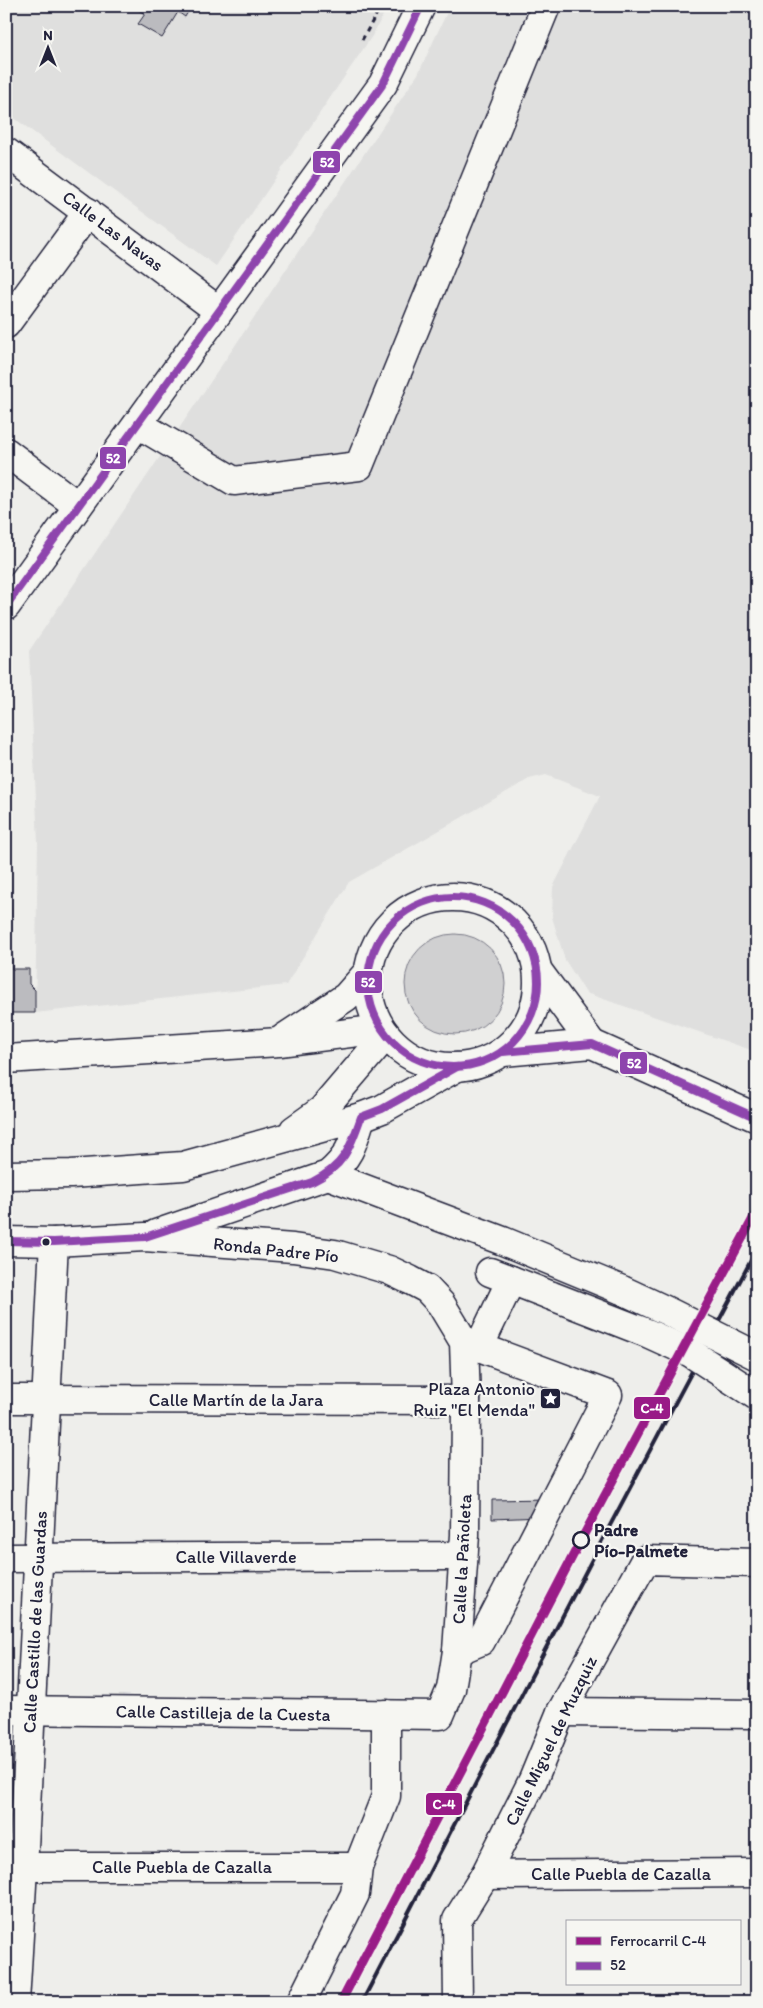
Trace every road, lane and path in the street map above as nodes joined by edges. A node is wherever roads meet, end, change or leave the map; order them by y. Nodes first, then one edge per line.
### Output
1 (381, 6) edge
2 (421, 6) edge
3 (546, 6) edge
4 (362, 40) dead end
5 (6, 152) edge
6 (88, 212) junction
7 (218, 311) junction
8 (6, 324) edge
9 (138, 424) junction
10 (6, 452) edge
11 (78, 506) junction
12 (6, 606) edge
13 (538, 971) junction
14 (368, 972) junction
15 (383, 1032) junction
16 (279, 1042) junction
17 (592, 1044) junction
18 (503, 1052) junction
19 (6, 1059) edge
20 (457, 1067) junction
21 (361, 1117) junction
22 (757, 1118) edge
23 (279, 1141) junction
24 (6, 1175) edge
25 (328, 1175) junction
26 (145, 1237) junction
27 (6, 1241) edge
28 (54, 1242) junction
29 (472, 1344) junction
30 (757, 1356) edge
31 (757, 1396) edge
32 (6, 1400) edge
33 (46, 1400) junction
34 (466, 1400) junction
35 (463, 1548) junction
36 (6, 1558) edge
37 (38, 1558) junction
38 (757, 1563) edge
39 (457, 1651) junction
40 (18, 1710) edge
41 (561, 1712) junction
42 (386, 1714) junction
43 (757, 1714) edge
44 (440, 1715) joint
45 (358, 1867) junction
46 (15, 1868) edge
47 (757, 1873) edge
48 (485, 1875) junction
49 (15, 2002) edge
50 (301, 2002) edge
51 (458, 2002) edge

1 - 4 path
2 - 7 street
3 - 9 street
5 - 6 street, Calle Las Navas
6 - 7 street, Calle Las Navas
6 - 8 street
7 - 9 street
9 - 11 street
10 - 11 street
11 - 12 street
13 - 14 street
13 - 17 street
13 - 18 street
14 - 15 street
14 - 16 street
15 - 16 street
15 - 20 street
15 - 23 street
16 - 19 street
17 - 18 street
17 - 22 street
18 - 20 street
20 - 21 street
21 - 23 street
21 - 25 street, Ronda Padre Pío
23 - 24 street
25 - 26 street, Ronda Padre Pío
25 - 30 street, bridge
26 - 28 street, Ronda Padre Pío
26 - 29 street, Ronda Padre Pío
27 - 28 street, Ronda Padre Pío
28 - 33 street, Calle Castillo de las Guardas
29 - 31 street, bridge
29 - 34 street, Ronda Padre Pío
29 - 39 street
32 - 33 street, Calle Martín de la Jara
33 - 34 street, Calle Martín de la Jara
33 - 37 street, Calle Castillo de las Guardas
34 - 35 street, Calle la Pañoleta
35 - 37 street, Calle Villaverde
35 - 39 street, Calle la Pañoleta
36 - 37 street, Calle Villaverde
37 - 40 street, Calle Castillo de las Guardas
38 - 41 street, Calle Miguel de Muzquiz
39 - 44 street, Calle la Pañoleta
40 - 42 street, Calle Castilleja de la Cuesta
40 - 46 street, Calle Castillo de las Guardas
41 - 43 street
41 - 48 street, Calle Miguel de Muzquiz
42 - 44 street, Calle Castilleja de la Cuesta
42 - 45 street
45 - 46 street, Calle Puebla de Cazalla
45 - 50 street
46 - 49 street, Calle Castillo de las Guardas
47 - 48 street, Calle Puebla de Cazalla
48 - 51 street, Calle Miguel de Muzquiz

